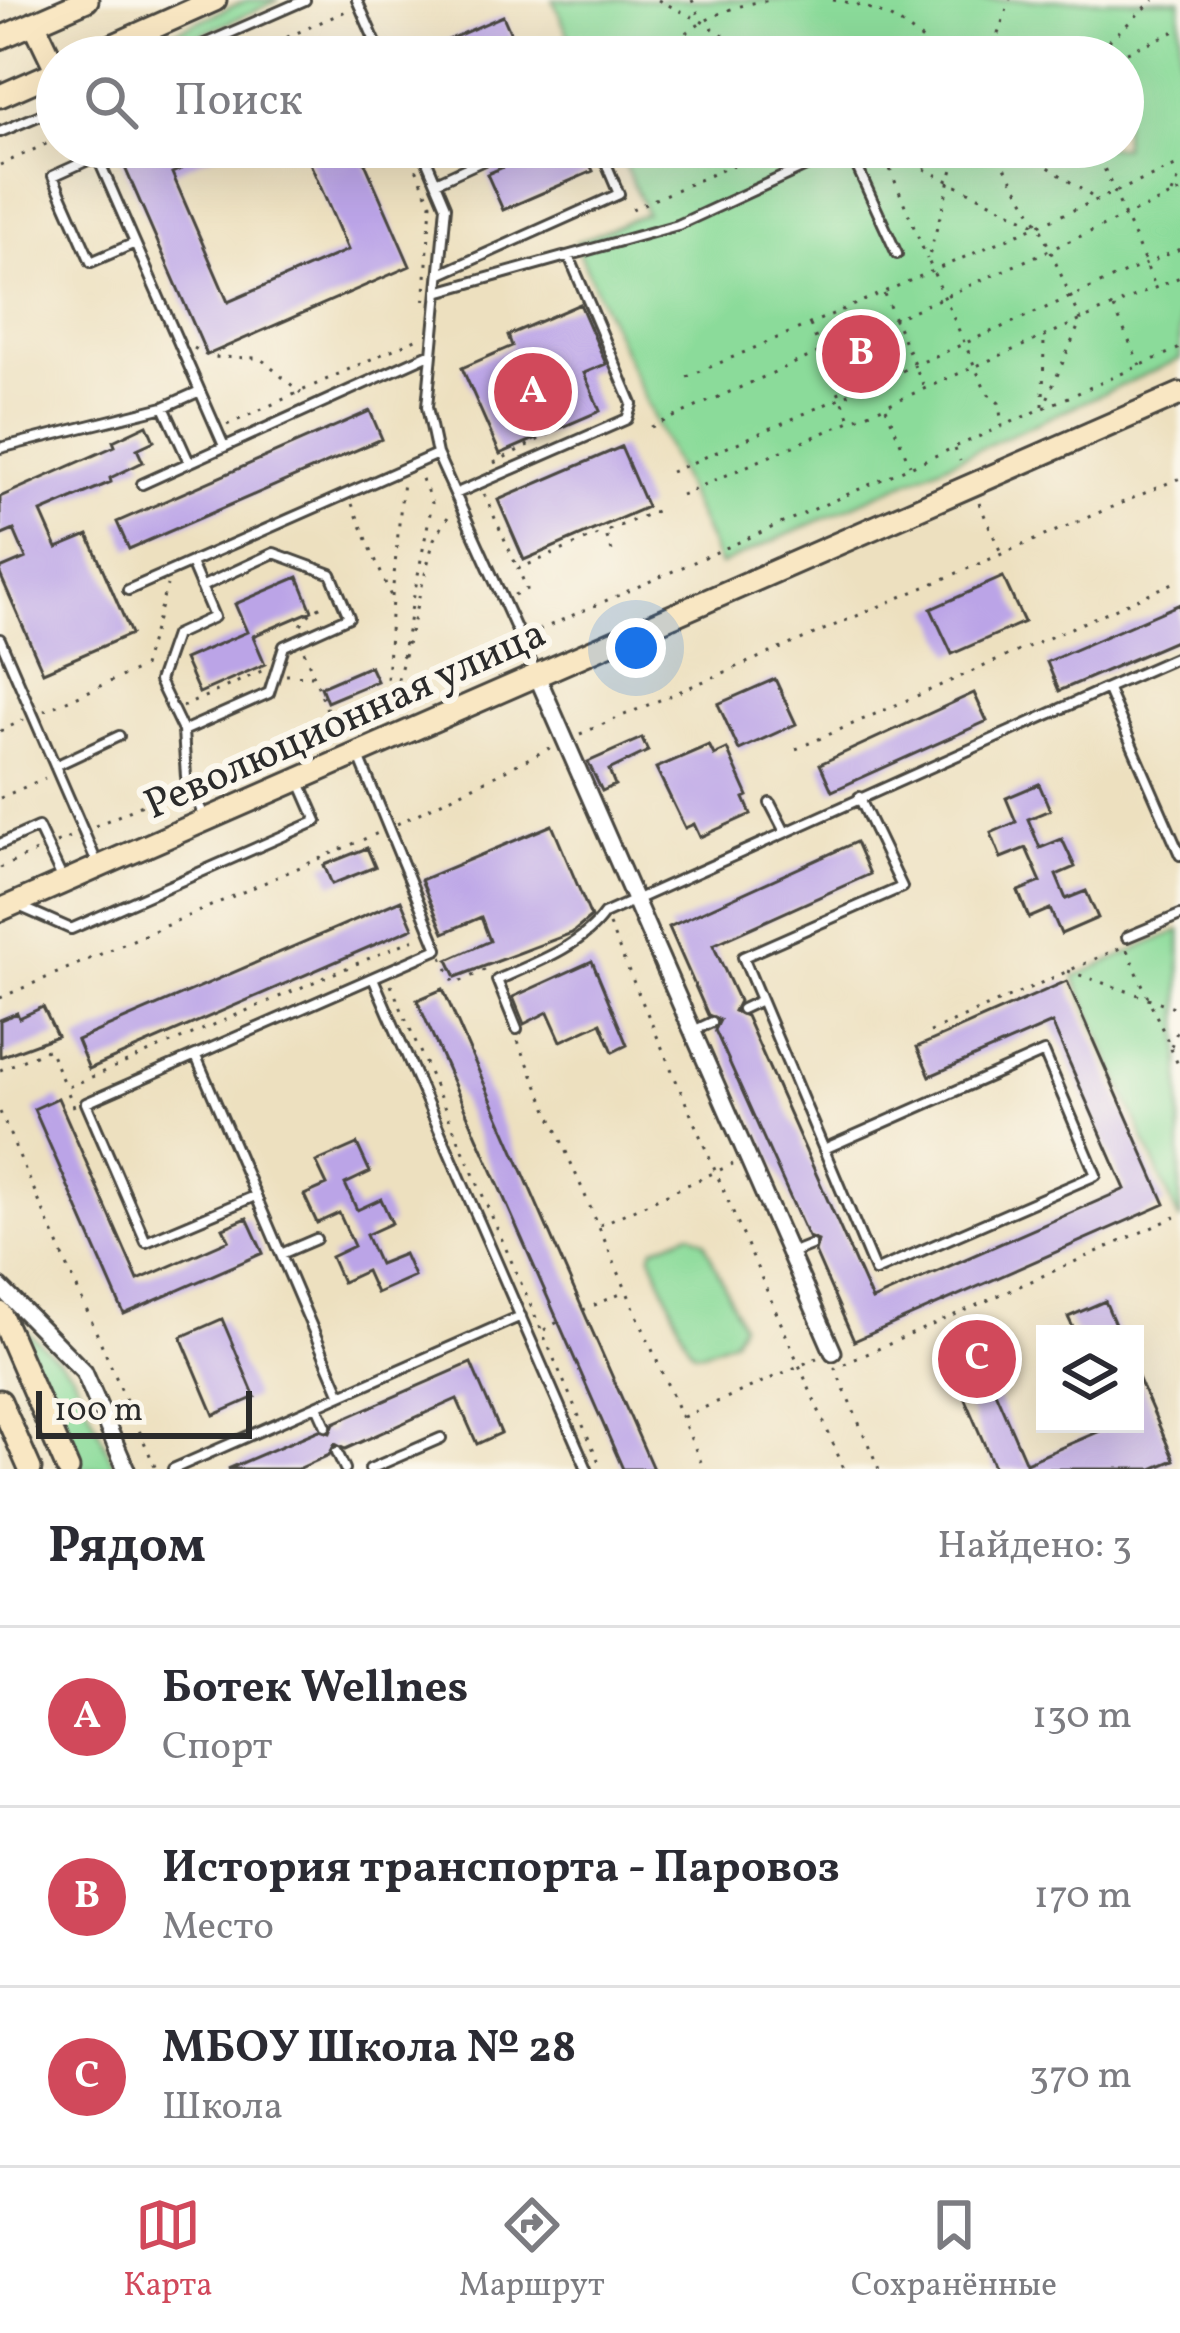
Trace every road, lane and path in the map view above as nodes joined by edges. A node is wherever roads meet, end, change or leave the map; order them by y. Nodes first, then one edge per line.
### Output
1 (87, 0) edge
2 (215, 0) edge
3 (305, 0) edge
4 (658, 0) edge
5 (692, 0) edge
6 (775, 0) edge
7 (833, 0) edge
8 (1010, 0) edge
9 (1154, 0) edge
10 (358, 3) edge
11 (701, 21) junction
12 (34, 23) junction
13 (1180, 29) edge
14 (40, 36) edge
15 (134, 36) edge
16 (223, 36) edge
17 (288, 36) edge
18 (373, 36) edge
19 (684, 36) edge
20 (725, 36) edge
21 (917, 36) edge
22 (997, 36) edge
23 (1114, 36) edge
24 (0, 38) edge
25 (1144, 45) edge
26 (36, 80) edge
27 (0, 96) edge
28 (36, 117) edge
29 (0, 132) edge
30 (36, 149) edge
31 (1180, 164) edge
32 (0, 165) edge
33 (66, 168) edge
34 (102, 168) edge
35 (416, 168) edge
36 (430, 168) edge
37 (466, 168) edge
38 (608, 168) edge
39 (727, 168) edge
40 (802, 168) edge
41 (858, 168) edge
42 (890, 168) edge
43 (921, 168) edge
44 (954, 168) edge
45 (1005, 168) edge
46 (1050, 168) edge
47 (1103, 168) edge
48 (1180, 176) edge
49 (436, 182) junction
50 (950, 183) junction
51 (1180, 192) edge
52 (1113, 194) junction
53 (1172, 196) junction
54 (1097, 200) junction
55 (632, 209) dead end
56 (1124, 217) junction
57 (1039, 225) junction
58 (135, 243) junction
59 (1180, 249) edge
60 (1050, 250) junction
61 (897, 254) dead end
62 (569, 256) junction
63 (928, 260) junction
64 (1145, 264) junction
65 (932, 271) junction
66 (442, 274) junction
67 (1180, 278) edge
68 (1156, 288) junction
69 (441, 291) junction
70 (883, 292) junction
71 (1071, 297) junction
72 (944, 298) junction
73 (1113, 307) junction
74 (424, 315) dead end
75 (894, 319) junction
76 (1082, 320) junction
77 (809, 324) junction
78 (1044, 337) junction
79 (422, 338) dead end
80 (965, 344) junction
81 (1180, 348) edge
82 (821, 352) junction
83 (432, 353) junction
84 (199, 361) dead end
85 (914, 365) junction
86 (1140, 365) junction
87 (976, 367) junction
88 (687, 376) dead end
89 (925, 389) junction
90 (200, 391) junction
91 (302, 394) junction
92 (1180, 394) edge
93 (841, 398) junction
94 (164, 406) junction
95 (885, 406) junction
96 (1043, 408) junction
97 (220, 410) dead end
98 (851, 421) junction
99 (651, 427) dead end
100 (1002, 427) junction
101 (224, 446) junction
102 (954, 447) junction
103 (0, 448) edge
104 (437, 454) junction
105 (960, 461) dead end
106 (189, 462) junction
107 (416, 463) junction
108 (910, 466) junction
109 (404, 468) junction
110 (671, 472) dead end
111 (1180, 478) edge
112 (142, 484) dead end
113 (974, 491) dead end
114 (348, 493) junction
115 (682, 495) dead end
116 (457, 497) junction
117 (663, 508) dead end
118 (605, 532) junction
119 (612, 551) dead end
120 (1002, 556) junction
121 (191, 562) junction
122 (518, 569) junction
123 (171, 572) junction
124 (1180, 580) edge
125 (201, 587) junction
126 (527, 589) dead end
127 (128, 590) dead end
128 (392, 599) junction
129 (326, 604) dead end
130 (520, 638) junction
131 (0, 639) edge
132 (299, 639) junction
133 (1180, 656) edge
134 (276, 671) junction
135 (313, 675) junction
136 (537, 676) junction
137 (1107, 688) junction
138 (394, 694) junction
139 (386, 698) junction
140 (173, 711) junction
141 (33, 716) junction
142 (332, 722) junction
143 (183, 730) junction
144 (0, 731) edge
145 (119, 736) dead end
146 (566, 740) junction
147 (796, 749) dead end
148 (358, 753) junction
149 (56, 769) junction
150 (299, 779) junction
151 (189, 784) junction
152 (860, 797) junction
153 (0, 798) edge
154 (770, 803) dead end
155 (206, 820) junction
156 (388, 828) junction
157 (784, 830) junction
158 (83, 831) junction
159 (0, 844) edge
160 (47, 847) junction
161 (1180, 855) edge
162 (98, 867) junction
163 (0, 868) edge
164 (64, 882) junction
165 (636, 899) junction
166 (7, 907) edge
167 (604, 914) junction
168 (1180, 915) edge
169 (1127, 937) dead end
170 (439, 949) junction
171 (1068, 971) junction
172 (386, 972) junction
173 (373, 978) junction
174 (496, 989) dead end
175 (0, 998) edge
176 (1149, 999) junction
177 (761, 1000) junction
178 (742, 1009) dead end
179 (1180, 1009) edge
180 (712, 1022) dead end
181 (1180, 1025) edge
182 (516, 1030) joint
183 (692, 1031) junction
184 (930, 1032) dead end
185 (1171, 1048) junction
186 (196, 1056) junction
187 (1180, 1069) edge
188 (0, 1070) edge
189 (66, 1088) dead end
190 (0, 1112) edge
191 (824, 1149) junction
192 (747, 1158) junction
193 (716, 1172) junction
194 (255, 1196) junction
195 (1180, 1215) edge
196 (856, 1224) junction
197 (598, 1226) junction
198 (842, 1231) dead end
199 (316, 1239) dead end
200 (811, 1244) dead end
201 (280, 1254) junction
202 (789, 1254) junction
203 (0, 1287) edge
204 (627, 1291) junction
205 (584, 1310) dead end
206 (0, 1313) edge
207 (520, 1316) junction
208 (558, 1322) dead end
209 (542, 1330) junction
210 (833, 1352) joint
211 (800, 1366) junction
212 (340, 1395) junction
213 (0, 1401) edge
214 (317, 1406) junction
215 (681, 1418) junction
216 (326, 1426) dead end
217 (441, 1438) dead end
218 (338, 1452) dead end
219 (384, 1466) edge
220 (30, 1469) edge
221 (68, 1469) edge
222 (126, 1469) edge
223 (156, 1469) edge
224 (173, 1469) edge
225 (345, 1469) edge
226 (370, 1469) edge
227 (587, 1469) edge
228 (602, 1469) edge
229 (704, 1469) edge
230 (844, 1469) edge
231 (880, 1469) edge

1 - 12 main road
2 - 15 main road
3 - 16 lane
4 - 11 path
5 - 11 path
6 - 11 path
7 - 21 path
8 - 22 path
9 - 23 path
10 - 17 path
10 - 18 lane
11 - 19 path
11 - 20 path
12 - 14 main road
12 - 24 main road
13 - 25 path
26 - 27 main road
28 - 29 lane
30 - 32 path
31 - 52 path
33 - 58 lane
34 - 58 lane
35 - 74 path
36 - 49 lane
37 - 49 lane
38 - 66 lane
39 - 55 path
40 - 62 lane
41 - 61 lane
42 - 63 path
43 - 50 path
44 - 50 path
45 - 57 path
46 - 54 path
47 - 52 path
48 - 53 path
49 - 66 lane
50 - 57 path
50 - 63 path
51 - 53 path
52 - 54 path
52 - 56 path
53 - 56 path
54 - 57 path
56 - 60 path
56 - 64 path
57 - 60 path
57 - 65 path
58 - 90 lane
59 - 64 path
60 - 71 path
60 - 72 path
62 - 69 lane
62 - 116 lane
63 - 65 path
64 - 68 path
64 - 71 path
65 - 70 path
65 - 72 path
66 - 69 lane
67 - 68 path
68 - 73 path
69 - 83 lane
70 - 75 path
70 - 77 path
71 - 76 path
71 - 80 path
72 - 75 path
72 - 80 path
73 - 76 path
73 - 86 path
75 - 82 path
75 - 85 path
76 - 78 path
76 - 96 path
77 - 82 path
77 - 88 path
78 - 87 path
78 - 96 path
79 - 91 path
80 - 85 path
80 - 87 path
81 - 86 path
82 - 93 path
82 - 99 path
83 - 101 lane
83 - 104 lane
84 - 91 path
85 - 89 path
85 - 93 path
86 - 96 path
87 - 89 path
87 - 100 path
89 - 95 path
90 - 94 lane
90 - 101 lane
91 - 97 path
92 - 136 main road, Революционная улица
93 - 98 path
93 - 110 path
94 - 103 lane
94 - 106 lane
95 - 98 path
95 - 108 path
96 - 100 path
98 - 115 path
100 - 102 path
101 - 106 lane
102 - 105 path
102 - 108 path
104 - 107 lane
104 - 116 lane
106 - 112 lane
107 - 109 lane
107 - 138 path
108 - 130 path
109 - 114 lane
109 - 128 path
111 - 120 path
113 - 120 path
114 - 121 lane
114 - 128 path
116 - 122 path
116 - 130 lane
116 - 138 path
117 - 118 path
118 - 119 path
118 - 122 path
120 - 146 path
121 - 123 lane
121 - 125 lane
122 - 126 path
123 - 127 lane
123 - 141 path
124 - 147 path
125 - 132 lane
125 - 140 lane
128 - 139 path
129 - 132 path
130 - 136 lane
130 - 138 path
131 - 141 lane
132 - 134 lane
132 - 135 path
133 - 137 lane
134 - 135 path
134 - 140 path
134 - 143 lane
135 - 142 path
136 - 146 street
136 - 148 main road, Революционная улица
137 - 152 lane
137 - 161 lane
138 - 139 path
139 - 142 path
140 - 143 lane
141 - 144 path
141 - 149 lane
142 - 151 path
143 - 151 lane
145 - 149 lane
146 - 156 path
146 - 165 street
148 - 150 main road, Революционная улица
148 - 156 lane
149 - 153 path
149 - 158 lane
150 - 155 main road, Революционная улица
150 - 166 lane
151 - 155 lane
151 - 158 path
152 - 157 lane
152 - 177 lane
154 - 157 lane
155 - 162 main road, Революционная улица
156 - 170 lane
156 - 175 path
157 - 165 lane
158 - 160 path
158 - 162 lane
159 - 160 lane
160 - 163 path
160 - 164 lane
162 - 164 main road, Революционная улица
164 - 166 main road, Революционная улица
165 - 167 lane
165 - 183 street
167 - 182 lane
167 - 193 path
168 - 169 lane
170 - 172 lane
170 - 174 path
171 - 176 path
171 - 176 path
171 - 184 path
172 - 173 lane
172 - 209 path
173 - 186 lane
173 - 207 lane
176 - 179 path
176 - 185 path
177 - 178 lane
177 - 191 lane
180 - 183 lane
181 - 185 path
182 - 197 path
183 - 192 street
185 - 187 path
186 - 194 lane
186 - 194 lane
188 - 189 path
190 - 223 path
191 - 196 lane
191 - 196 lane
192 - 193 path
192 - 202 street
193 - 197 path
193 - 211 path
194 - 201 lane
195 - 231 path
196 - 198 lane
197 - 204 path
199 - 201 lane
200 - 202 lane
201 - 212 lane
202 - 210 street
203 - 222 street
204 - 205 path
204 - 215 path
206 - 221 main road
207 - 212 lane
207 - 227 lane
208 - 209 path
209 - 228 path
210 - 211 path
211 - 215 path
211 - 230 path
212 - 214 lane
213 - 220 main road
214 - 216 lane
214 - 224 lane
215 - 229 path
217 - 219 lane
218 - 225 lane
219 - 226 lane

